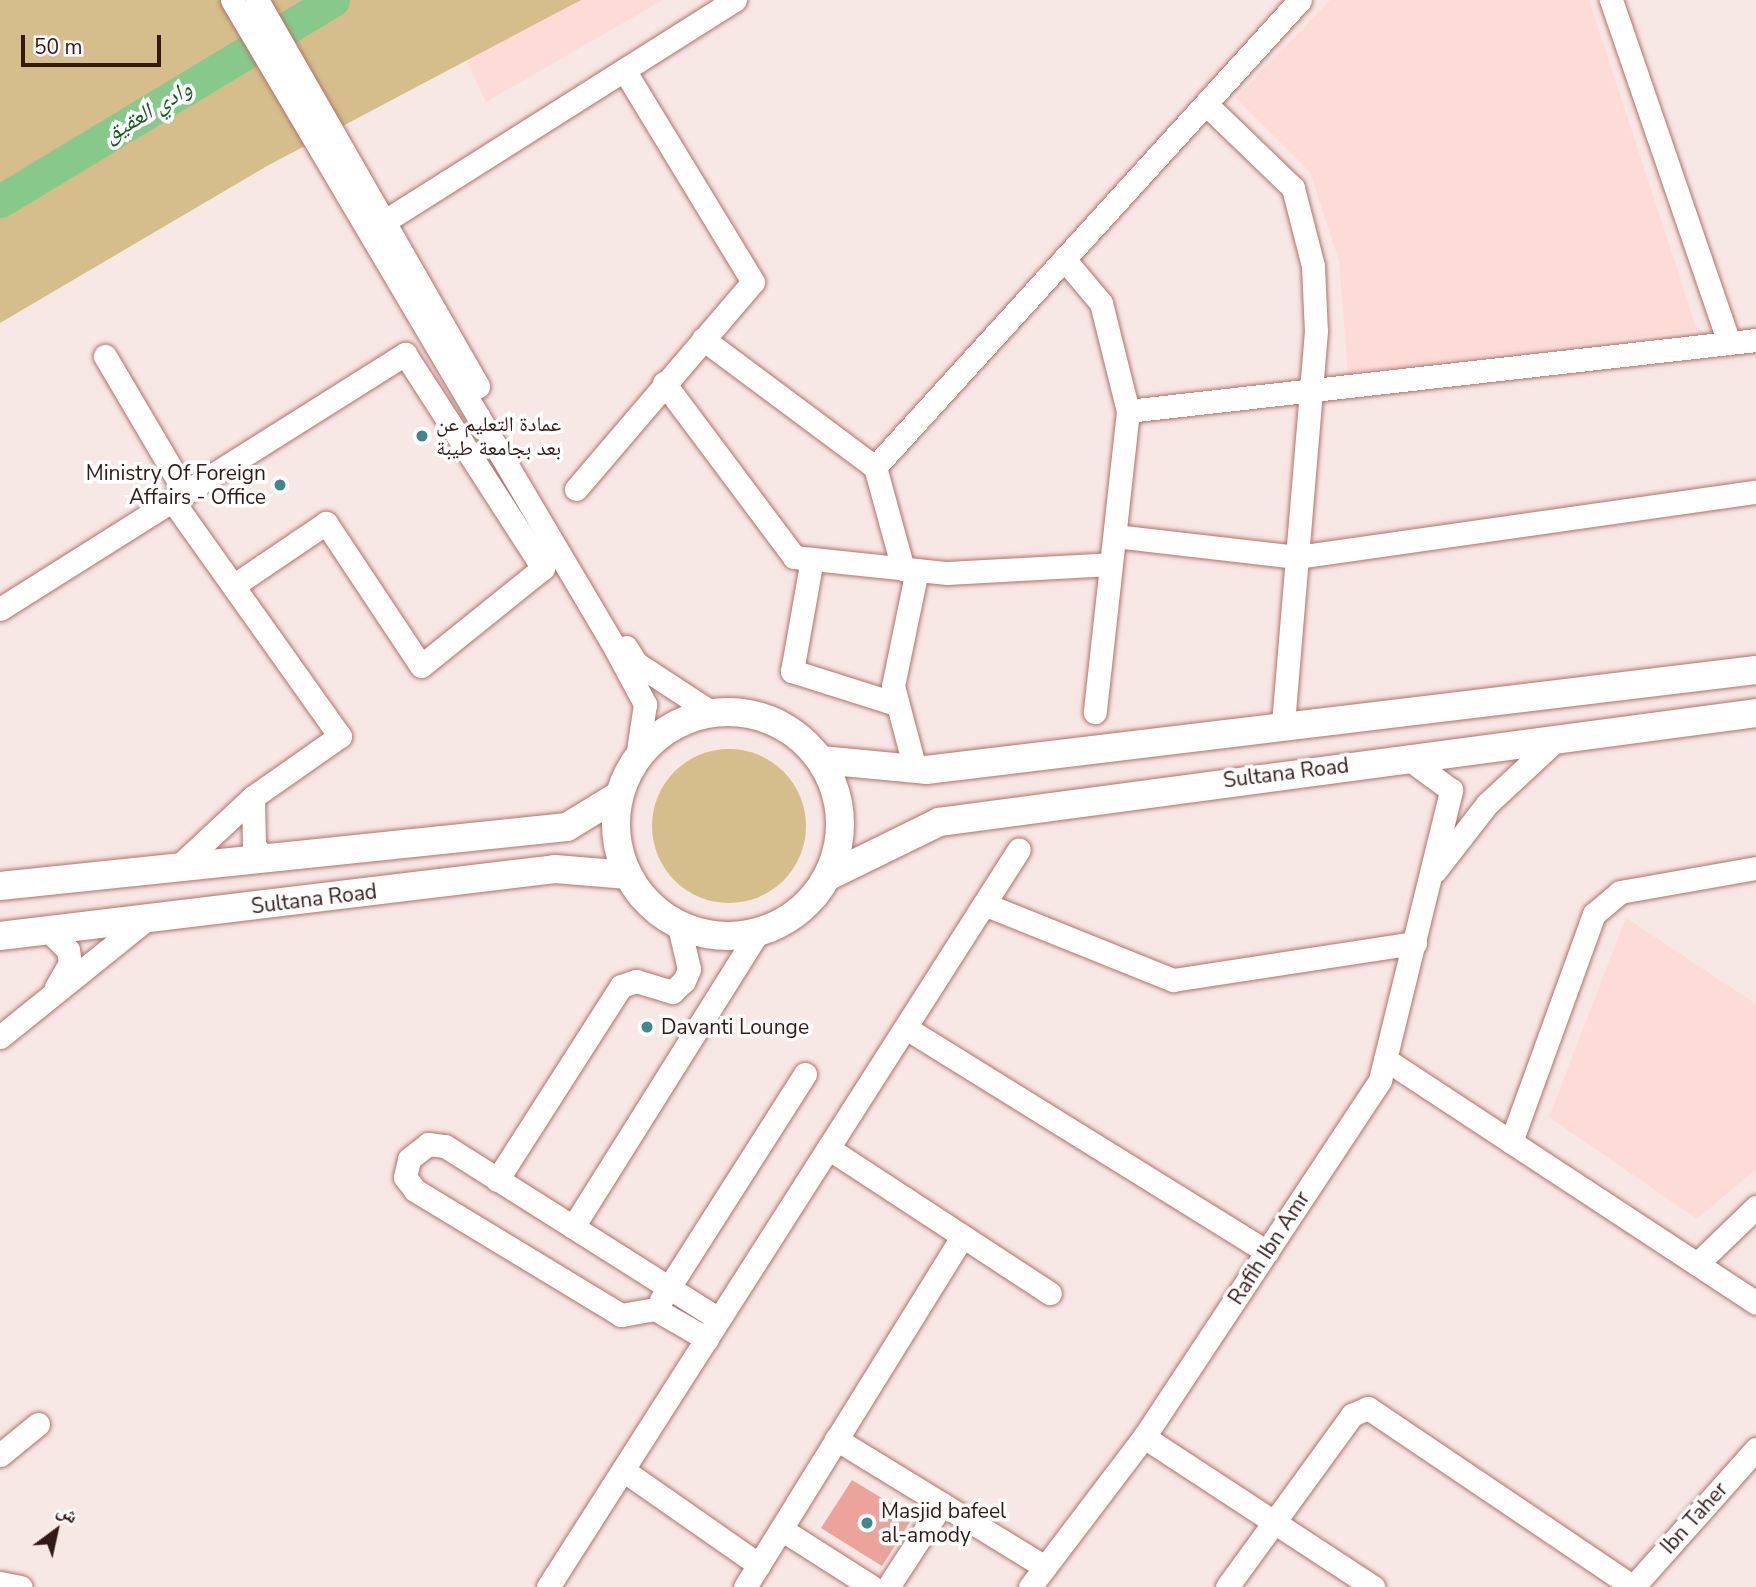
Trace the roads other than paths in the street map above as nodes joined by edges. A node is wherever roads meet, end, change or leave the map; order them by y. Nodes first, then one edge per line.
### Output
1 (232, 0) edge
2 (257, 0) edge
3 (735, 0) edge
4 (1300, 0) edge
5 (1611, 0) edge
6 (624, 70) junction
7 (1206, 104) junction
8 (343, 169) junction
9 (385, 221) junction
10 (1064, 259) junction
11 (703, 339) junction
12 (1756, 340) edge
13 (1729, 343) junction
14 (105, 356) dead end
15 (664, 383) junction
16 (1311, 390) junction
17 (1128, 411) junction
18 (874, 467) junction
19 (576, 489) dead end
20 (1756, 492) edge
21 (178, 496) junction
22 (1115, 536) junction
23 (1297, 557) junction
24 (812, 559) junction
25 (1111, 564) junction
26 (910, 570) junction
27 (233, 586) junction
28 (0, 609) edge
29 (1756, 670) edge
30 (893, 703) junction
31 (711, 712) junction
32 (1095, 712) dead end
33 (1756, 713) edge
34 (1283, 727) junction
35 (1558, 737) junction
36 (637, 757) junction
37 (1406, 758) junction
38 (821, 760) junction
39 (915, 769) junction
40 (618, 796) junction
41 (253, 797) junction
42 (1019, 849) dead end
43 (268, 860) junction
44 (178, 867) junction
45 (1756, 868) edge
46 (1433, 874) junction
47 (628, 875) junction
48 (829, 876) junction
49 (0, 886) edge
50 (985, 904) junction
51 (147, 919) junction
52 (678, 922) junction
53 (49, 931) junction
54 (758, 932) junction
55 (0, 936) edge
56 (1415, 943) junction
57 (52, 995) junction
58 (906, 1028) junction
59 (0, 1037) edge
60 (1385, 1059) junction
61 (805, 1074) dead end
62 (1511, 1142) junction
63 (828, 1148) junction
64 (498, 1180) junction
65 (1756, 1207) edge
66 (573, 1227) junction
67 (962, 1237) junction
68 (1267, 1252) junction
69 (1698, 1264) junction
70 (669, 1288) junction
71 (1049, 1293) dead end
72 (1756, 1303) edge
73 (655, 1309) junction
74 (719, 1320) junction
75 (706, 1339) junction
76 (38, 1424) dead end
77 (1144, 1437) junction
78 (836, 1439) junction
79 (1756, 1449) edge
80 (0, 1455) edge
81 (623, 1470) junction
82 (942, 1504) junction
83 (1274, 1522) junction
84 (781, 1529) junction
85 (759, 1564) junction
86 (1045, 1567) junction
87 (0, 1583) edge
88 (21, 1587) edge
89 (548, 1587) edge
90 (745, 1587) edge
91 (872, 1587) edge
92 (888, 1587) edge
93 (1030, 1587) edge
94 (1227, 1587) edge
95 (1373, 1587) edge
96 (1633, 1587) edge

1 - 8 street
2 - 8 street
3 - 6 street
4 - 7 street
5 - 13 street
6 - 9 street
6 - 11 street
7 - 10 street
7 - 16 street
8 - 9 street
8 - 36 street
9 - 31 street
10 - 17 street
10 - 18 street
11 - 15 street
11 - 18 street
12 - 13 street
13 - 16 street
14 - 21 street
15 - 19 street
15 - 24 street
16 - 17 street
16 - 23 street
17 - 22 street
18 - 26 street
20 - 23 street
21 - 27 street
21 - 27 street
21 - 28 street
22 - 23 street
22 - 25 street
23 - 34 street
24 - 26 street
24 - 30 street
25 - 26 street
25 - 32 street
26 - 30 street
27 - 41 street
29 - 34 main road
30 - 39 street
31 - 36 main road
31 - 38 main road
33 - 35 main road, Sultana Road
34 - 39 main road
35 - 37 main road, Sultana Road
35 - 46 street
36 - 40 main road
37 - 46 street, Rafih Ibn Amr
37 - 48 main road, Sultana Road
38 - 39 main road
38 - 48 main road
40 - 43 main road, Sultana Road
40 - 47 main road
41 - 43 street
41 - 44 street
42 - 50 street
43 - 44 main road, Sultana Road
44 - 49 main road, Sultana Road
45 - 62 street
46 - 56 street, Rafih Ibn Amr
47 - 51 main road, Sultana Road
47 - 52 main road
48 - 54 main road
50 - 56 street
50 - 58 street
51 - 53 main road, Sultana Road
51 - 57 street
52 - 54 main road
52 - 64 street
53 - 55 main road, Sultana Road
53 - 57 street
54 - 66 street
56 - 60 street, Rafih Ibn Amr
57 - 59 street
58 - 63 street
58 - 68 street
60 - 62 street
60 - 68 street, Rafih Ibn Amr
61 - 70 street
62 - 69 street
63 - 67 street
63 - 74 street
64 - 66 street
64 - 73 street
65 - 69 street
66 - 70 street
67 - 71 street
67 - 78 street
68 - 77 street, Rafih Ibn Amr
69 - 72 street
70 - 73 street
70 - 74 street
73 - 75 street
74 - 75 street
75 - 81 street
76 - 80 street
77 - 83 street
77 - 86 street, Rafih Ibn Amr
78 - 82 street
78 - 84 street
79 - 96 street, Ibn Taher
81 - 85 street
81 - 89 street
82 - 86 street
82 - 92 street
83 - 94 street
83 - 95 street
83 - 96 street
84 - 85 street
84 - 91 street
85 - 90 street
86 - 93 street, Rafih Ibn Amr
87 - 88 street

